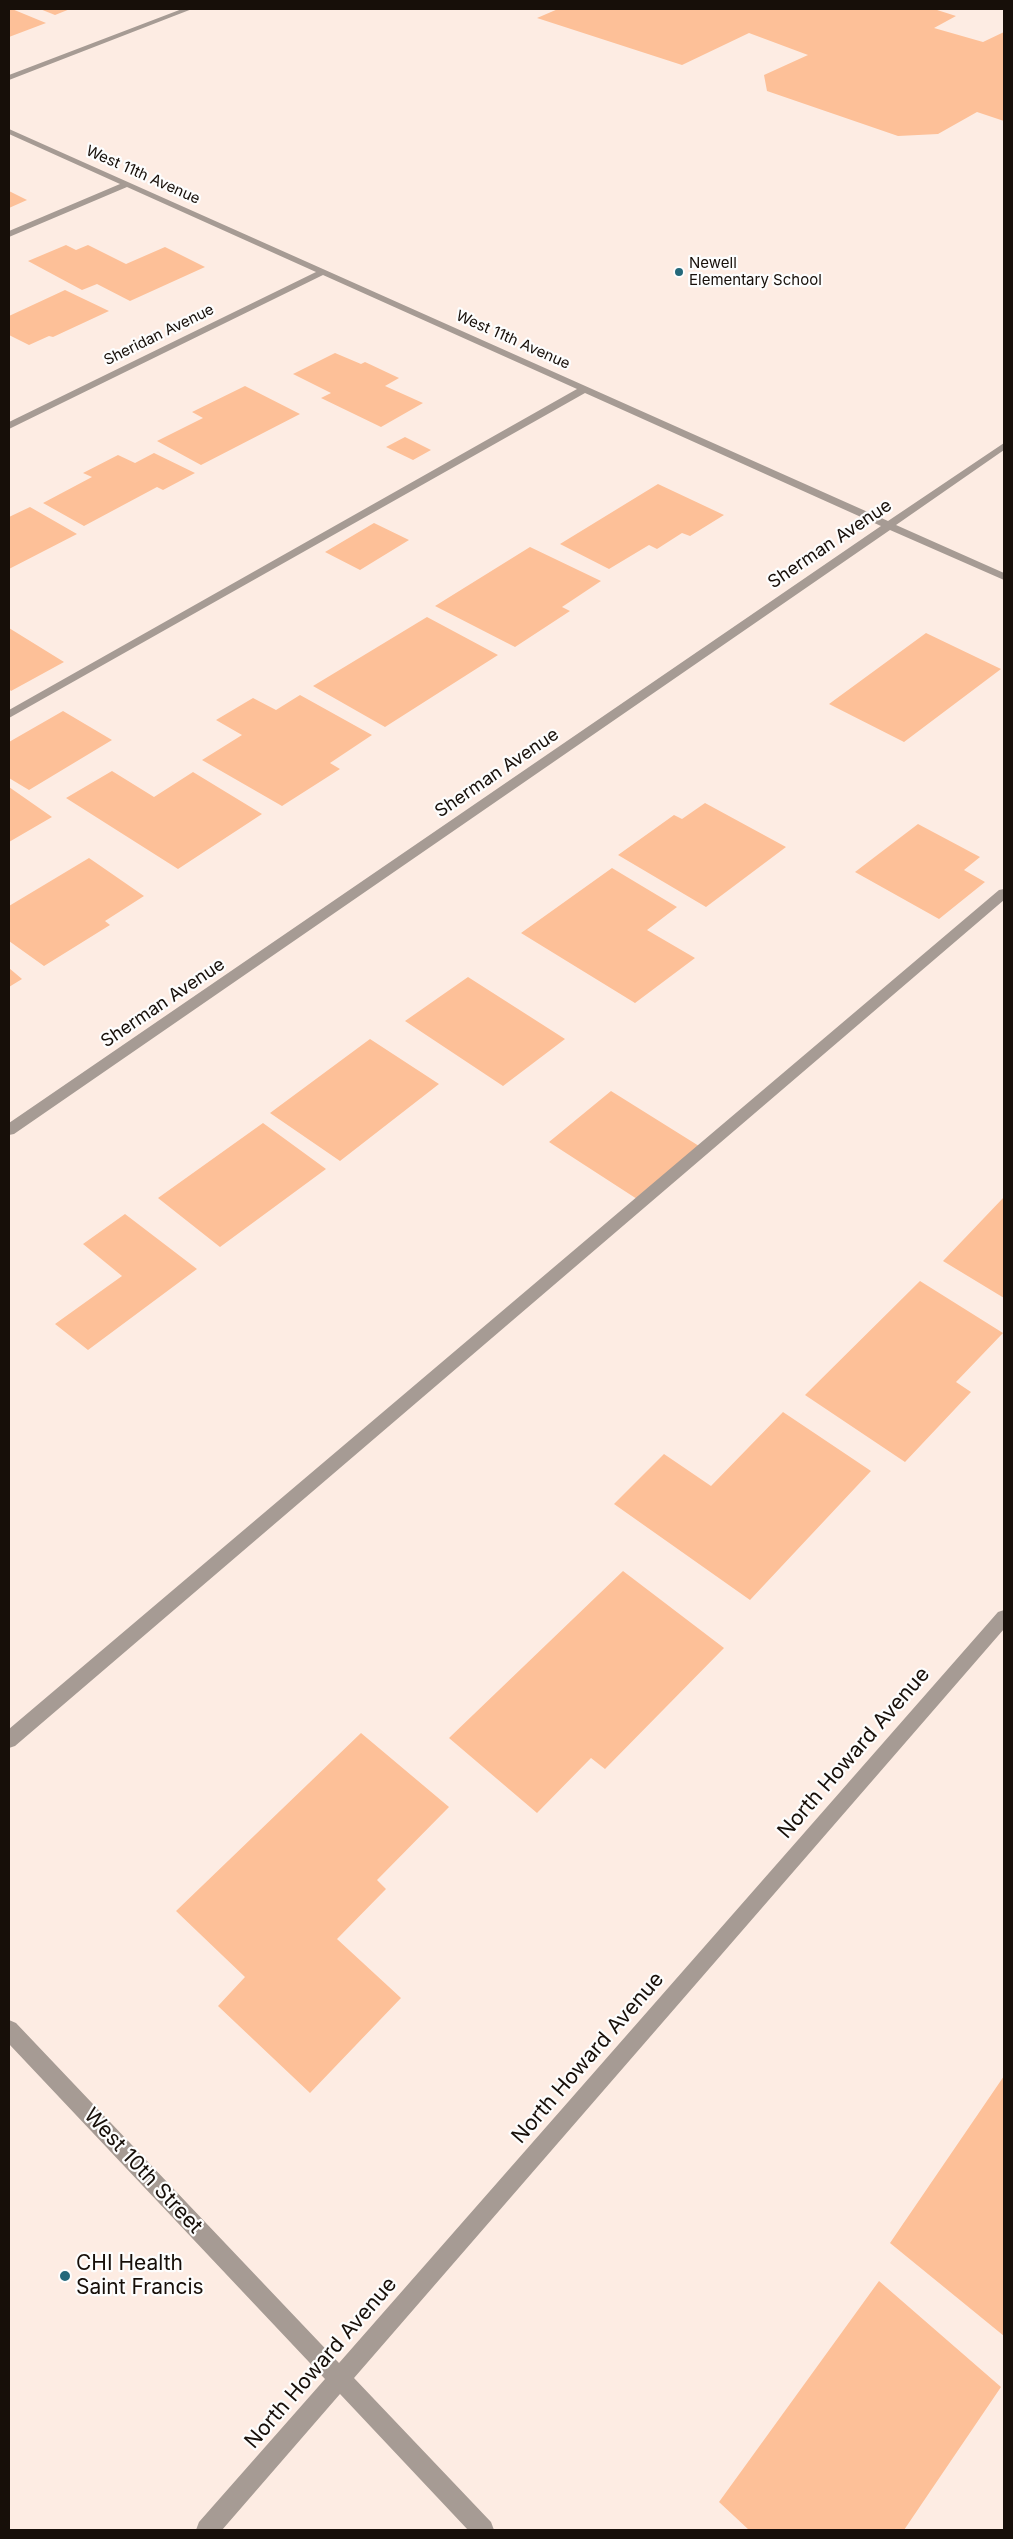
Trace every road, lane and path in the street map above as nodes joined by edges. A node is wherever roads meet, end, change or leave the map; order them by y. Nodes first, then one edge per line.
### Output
1 (188, 9) edge
2 (9, 78) edge
3 (9, 131) edge
4 (127, 184) junction
5 (9, 234) edge
6 (323, 272) junction
7 (584, 389) junction
8 (9, 426) edge
9 (1004, 446) edge
10 (889, 525) junction
11 (1004, 577) edge
12 (9, 715) edge
13 (1004, 893) edge
14 (9, 1130) edge
15 (1004, 1617) edge
16 (9, 1740) edge
17 (9, 2030) edge
18 (339, 2378) junction
19 (207, 2530) edge
20 (483, 2530) edge

1 - 2 street
3 - 4 street, West 11th Avenue
4 - 5 street
4 - 6 street, West 11th Avenue
6 - 7 street, West 11th Avenue
6 - 8 street, Sheridan Avenue
7 - 10 street, West 11th Avenue
7 - 12 street
9 - 10 street, Sherman Avenue
10 - 11 street, West 11th Avenue
10 - 14 street, Sherman Avenue
13 - 16 street
15 - 18 street, North Howard Avenue
17 - 18 street, West 10th Street
18 - 19 street, North Howard Avenue
18 - 20 street, West 10th Street

